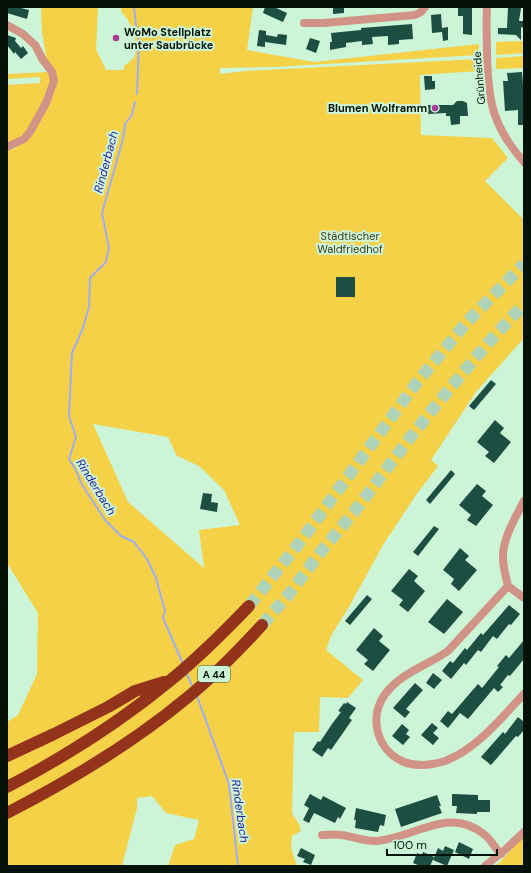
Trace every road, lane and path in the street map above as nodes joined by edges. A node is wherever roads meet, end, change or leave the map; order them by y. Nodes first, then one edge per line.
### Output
1 (425, 7) edge
2 (487, 7) edge
3 (304, 23) dead end
4 (7, 25) edge
5 (7, 148) edge
6 (524, 162) edge
7 (524, 501) edge
8 (508, 586) junction
9 (524, 598) edge
10 (249, 606) tunnel mouth
11 (262, 625) tunnel mouth
12 (172, 679) junction
13 (524, 694) edge
14 (7, 756) edge
15 (7, 787) edge
16 (7, 813) edge
17 (524, 832) edge
18 (322, 834) dead end
19 (501, 854) junction
20 (485, 866) edge

1 - 3 street
2 - 6 street, Grünheide
4 - 5 street
7 - 8 street
8 - 9 street
8 - 13 street
10 - 12 highway, A 44
11 - 16 highway, A 44
12 - 14 highway
12 - 15 highway, A 44
17 - 19 street
18 - 19 street
19 - 20 street

